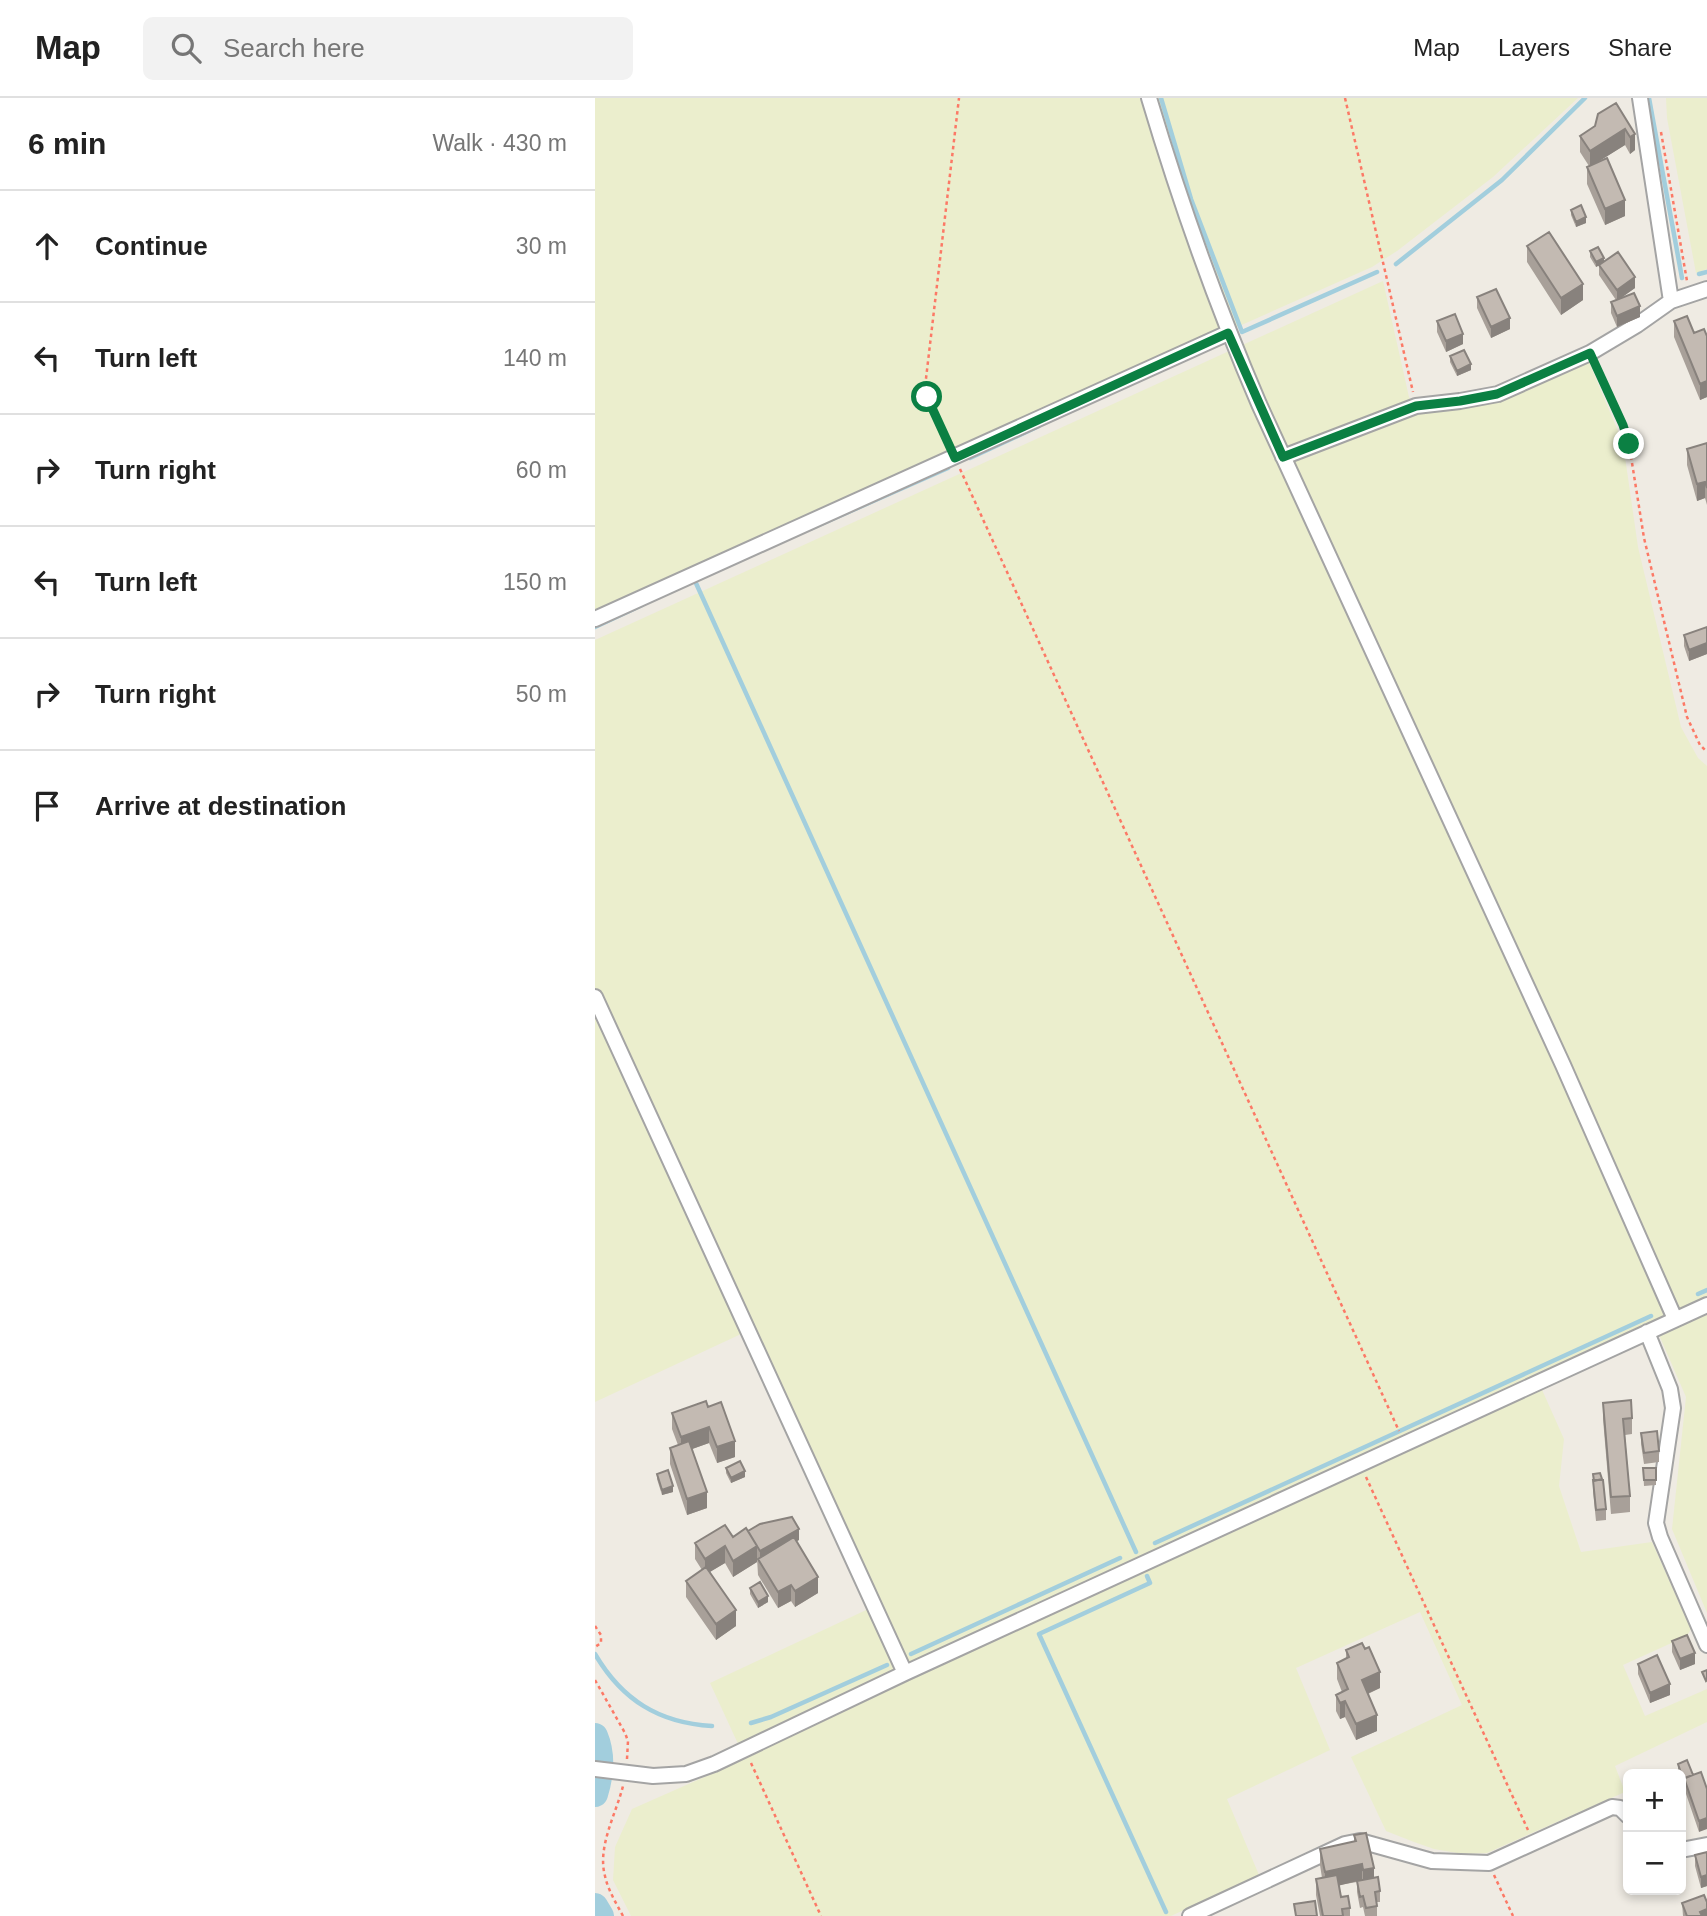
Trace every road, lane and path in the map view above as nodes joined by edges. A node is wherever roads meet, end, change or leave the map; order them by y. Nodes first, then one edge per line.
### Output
1 (959, 98) edge
2 (1149, 98) edge
3 (1345, 98) edge
4 (1640, 98) edge
5 (1659, 121) dead end
6 (1707, 289) edge
7 (1689, 293) junction
8 (1671, 301) junction
9 (1228, 333) junction
10 (1590, 353) junction
11 (1416, 406) junction
12 (1283, 457) junction
13 (955, 458) junction
14 (595, 619) edge
15 (1707, 752) edge
16 (595, 997) edge
17 (1707, 1305) edge
18 (1675, 1320) junction
19 (1647, 1332) junction
20 (1397, 1428) dead end
21 (1360, 1464) junction
22 (595, 1626) edge
23 (1707, 1645) edge
24 (595, 1646) edge
25 (905, 1673) junction
26 (595, 1680) edge
27 (745, 1749) junction
28 (595, 1769) edge
29 (622, 1772) junction
30 (1623, 1810) edge
31 (1534, 1842) junction
32 (1707, 1845) edge
33 (1686, 1849) edge
34 (1489, 1863) junction
35 (622, 1916) edge
36 (821, 1916) edge
37 (1190, 1916) edge
38 (1513, 1916) edge

1 - 13 path
2 - 9 street
3 - 11 path
4 - 8 street
5 - 7 path
6 - 7 street
7 - 8 street
8 - 10 street
9 - 12 street
9 - 13 street
10 - 11 street
10 - 15 path
11 - 12 street
12 - 18 street
13 - 14 street
13 - 20 path
16 - 25 street
17 - 18 street
18 - 19 street
19 - 21 street
19 - 23 street
21 - 25 street
21 - 31 path
22 - 24 path
25 - 27 street
26 - 29 path
27 - 29 street
27 - 36 path
28 - 29 street
29 - 35 path
30 - 31 street
31 - 34 street
32 - 33 street
34 - 37 street
34 - 38 path

